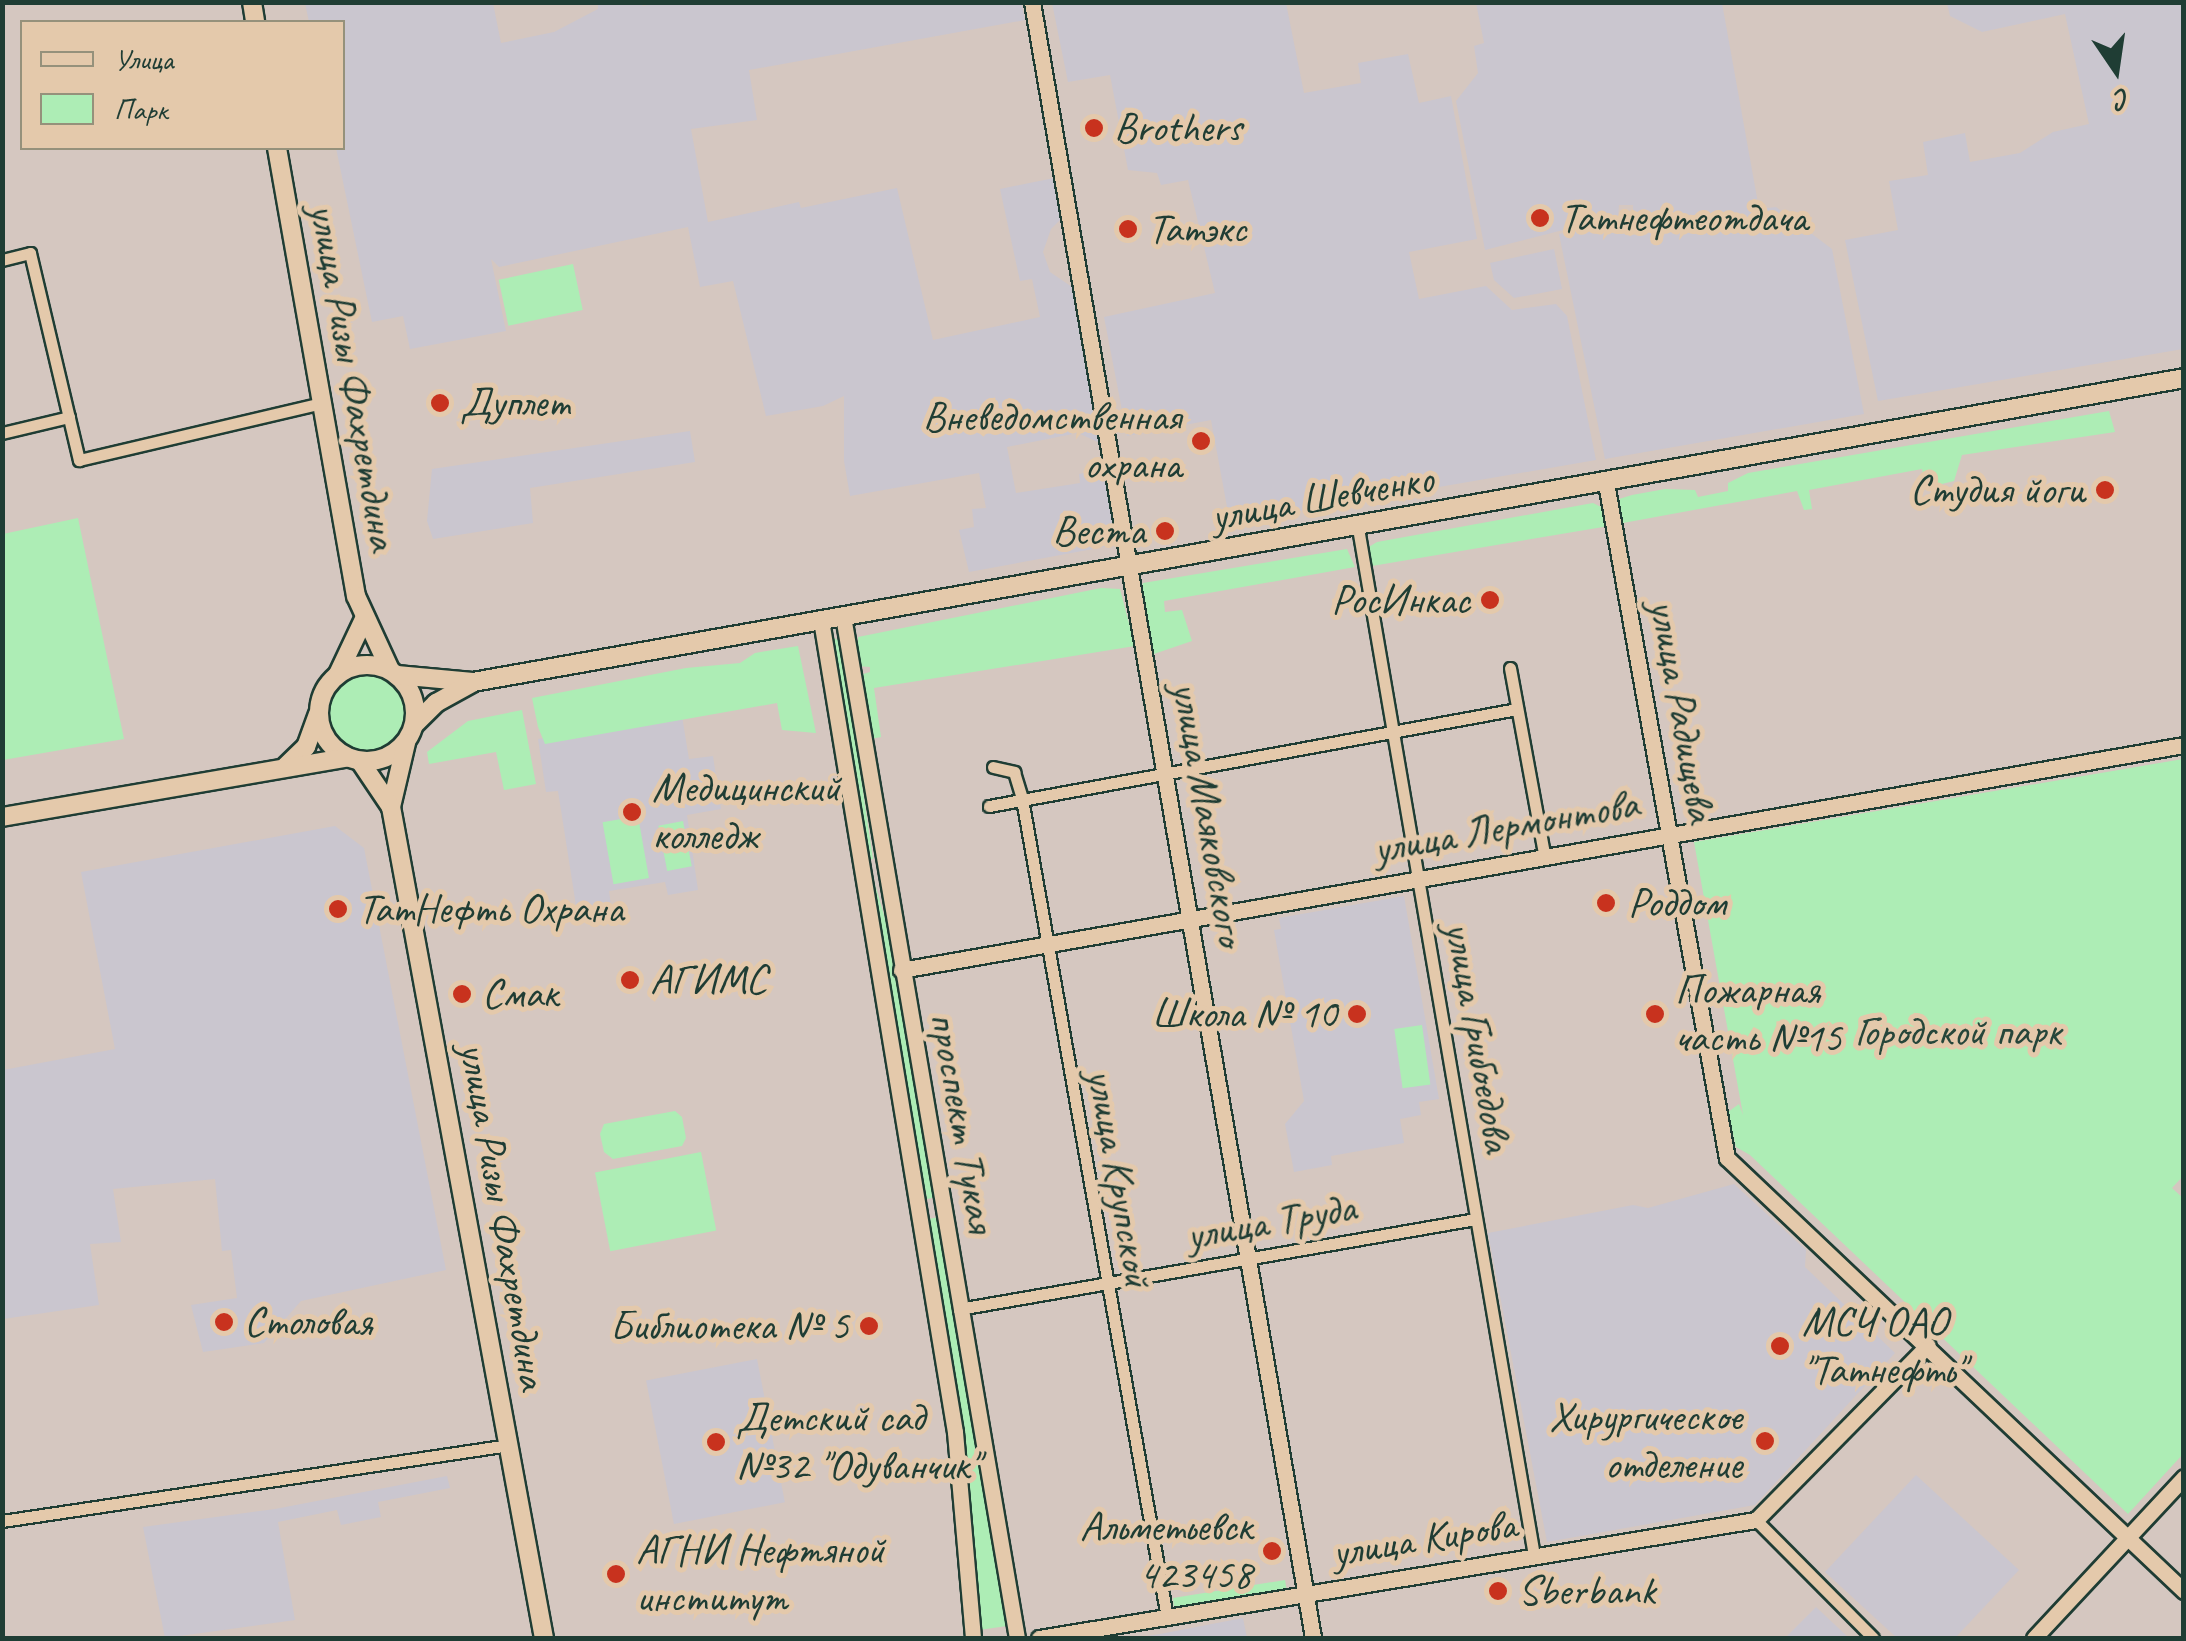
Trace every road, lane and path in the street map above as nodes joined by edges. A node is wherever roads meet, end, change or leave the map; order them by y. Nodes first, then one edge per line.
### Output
1 (1032, 2) edge
2 (277, 150) edge
3 (2, 260) edge
4 (2184, 378) edge
5 (322, 403) junction
6 (69, 417) junction
7 (2, 433) edge
8 (1606, 483) junction
9 (1358, 528) junction
10 (1130, 567) junction
11 (844, 616) junction
12 (365, 617) junction
13 (821, 620) junction
14 (1510, 668) dead end
15 (393, 672) junction
16 (338, 674) junction
17 (472, 682) junction
18 (1517, 709) junction
19 (318, 713) junction
20 (414, 724) junction
21 (1391, 732) junction
22 (406, 743) junction
23 (2184, 745) edge
24 (354, 759) junction
25 (284, 767) junction
26 (993, 768) dead end
27 (1165, 772) junction
28 (1022, 799) junction
29 (988, 806) dead end
30 (391, 807) junction
31 (2, 817) edge
32 (1668, 833) junction
33 (1544, 854) junction
34 (882, 863) junction
35 (861, 868) junction
36 (1418, 878) junction
37 (1189, 918) junction
38 (1045, 944) junction
39 (901, 970) junction
40 (940, 1200) junction
41 (918, 1205) junction
42 (1475, 1219) junction
43 (1250, 1258) junction
44 (1105, 1286) junction
45 (960, 1309) junction
46 (1928, 1346) junction
47 (509, 1445) junction
48 (2184, 1476) edge
49 (1756, 1520) junction
50 (2, 1521) edge
51 (2127, 1537) junction
52 (1534, 1556) junction
53 (2184, 1591) edge
54 (1305, 1594) junction
55 (1167, 1617) junction
56 (544, 1638) edge
57 (973, 1638) edge
58 (1017, 1638) edge
59 (1039, 1638) edge
60 (1313, 1638) edge
61 (1873, 1638) edge
62 (2034, 1638) edge

1 - 10 street, улица Маяковского
2 - 5 main road, улица Ризы Фахретдина
3 - 6 street
4 - 8 main road, улица Шевченко
5 - 6 street
5 - 12 main road, улица Ризы Фахретдина
6 - 7 street
8 - 9 main road, улица Шевченко
8 - 32 street, улица Радищева
9 - 10 main road, улица Шевченко
9 - 21 street, улица Грибоедова
10 - 11 main road, улица Шевченко
10 - 27 street, улица Маяковского
11 - 13 main road, улица Шевченко
11 - 34 street, проспект Тукая
12 - 15 main road, улица Ризы Фахретдина
12 - 16 main road
13 - 17 main road, улица Шевченко
13 - 35 street, проспект Тукая
14 - 18 street
15 - 16 main road
15 - 17 main road
15 - 20 main road
16 - 19 main road
17 - 20 main road
18 - 21 street
18 - 33 street
19 - 24 main road
19 - 25 main road
20 - 22 main road
21 - 27 street
21 - 36 street, улица Грибоедова
22 - 24 main road
22 - 30 main road
23 - 32 street, улица Лермонтова
24 - 25 main road
24 - 30 main road
25 - 31 main road
26 - 28 street
27 - 28 street
27 - 37 street, улица Маяковского
28 - 29 street
28 - 38 street, улица Крупской
30 - 47 main road, улица Ризы Фахретдина
32 - 33 street, улица Лермонтова
32 - 46 street, улица Радищева
33 - 36 street, улица Лермонтова
34 - 35 street
34 - 39 street, проспект Тукая
35 - 41 street, проспект Тукая
36 - 37 street, улица Лермонтова
36 - 42 street, улица Грибоедова
37 - 38 street, улица Лермонтова
37 - 43 street, улица Маяковского
38 - 39 street, улица Лермонтова
38 - 44 street, улица Крупской
39 - 40 street, проспект Тукая
40 - 41 street
40 - 45 street, проспект Тукая
41 - 57 street, проспект Тукая
42 - 43 street, улица Труда
42 - 52 street, улица Грибоедова
43 - 44 street, улица Труда
43 - 54 street, улица Маяковского
44 - 45 street, улица Труда
44 - 55 street, улица Крупской
45 - 58 street, проспект Тукая
46 - 49 street
46 - 51 street, улица Радищева
47 - 50 street
47 - 56 main road, улица Ризы Фахретдина
48 - 51 street
49 - 52 street, улица Кирова
49 - 61 street
51 - 53 street, улица Радищева
51 - 62 street
52 - 54 street, улица Кирова
54 - 55 street, улица Кирова
54 - 60 street, улица Маяковского
55 - 59 street, улица Кирова

